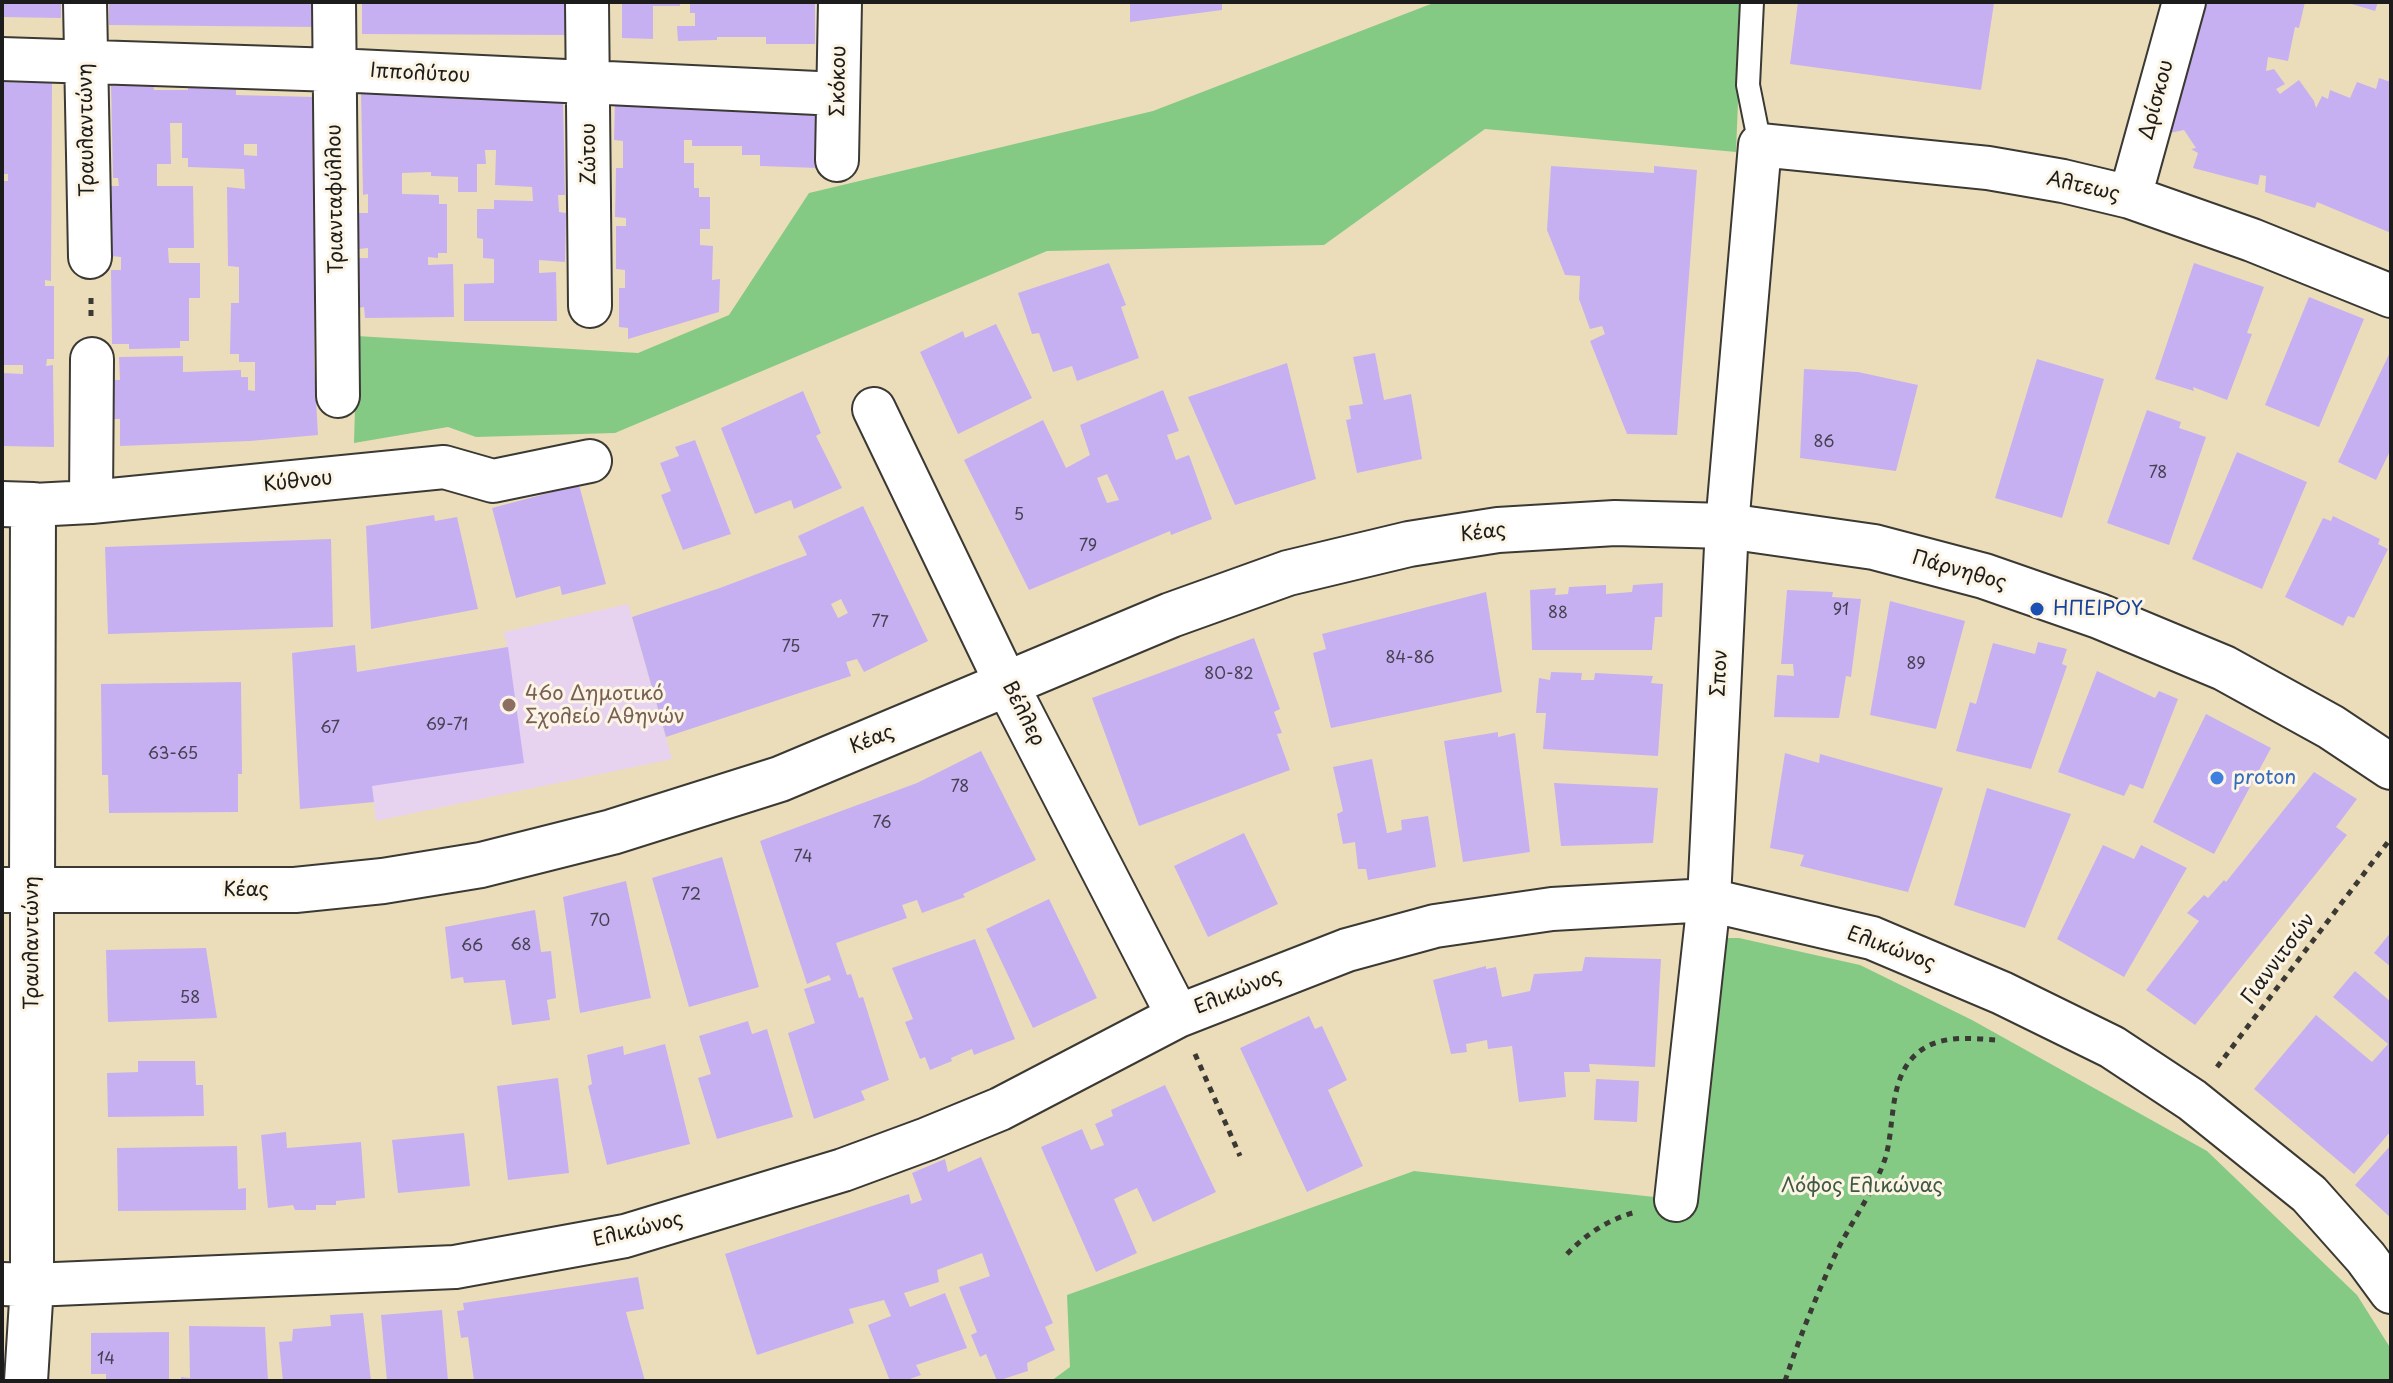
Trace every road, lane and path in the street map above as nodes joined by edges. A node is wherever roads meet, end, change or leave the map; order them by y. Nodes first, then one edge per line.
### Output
1 (85, 2) edge
2 (334, 2) edge
3 (587, 2) edge
4 (840, 2) edge
5 (1752, 2) edge
6 (2184, 2) edge
7 (2, 59) edge
8 (86, 62) junction
9 (335, 70) junction
10 (588, 82) junction
11 (838, 94) junction
12 (1760, 145) junction
13 (837, 160) dead end
14 (2130, 197) junction
15 (90, 257) joint
16 (2391, 296) edge
17 (590, 306) dead end
18 (92, 359) joint
19 (338, 396) dead end
20 (874, 409) dead end
21 (590, 461) dead end
22 (91, 502) junction
23 (18, 505) edge
24 (1727, 526) junction
25 (1007, 685) junction
26 (2391, 767) edge
27 (2391, 838) edge
28 (17, 891) edge
29 (1709, 900) junction
30 (1178, 1016) junction
31 (2009, 1041) dead end
32 (2192, 1100) junction
33 (1240, 1156) dead end
34 (1676, 1200) joint
35 (1567, 1254) dead end
36 (17, 1285) edge
37 (2391, 1292) edge
38 (26, 1381) edge
39 (1785, 1381) edge

1 - 8 street, Τραυλαντώνη
2 - 9 street, Τριανταφύλλου
3 - 10 street, Ζώτου
4 - 11 street, Σκόκου
5 - 12 lane
6 - 14 street, Δρίσκου
7 - 8 street, Ιππολύτου
8 - 9 street, Ιππολύτου
8 - 15 street, Τραυλαντώνη
9 - 10 street, Ιππολύτου
9 - 19 street, Τριανταφύλλου
10 - 11 street, Ιππολύτου
10 - 17 street, Ζώτου
11 - 13 street, Σκόκου
12 - 14 street, Αλτεως
12 - 24 street, Σπον
14 - 16 street, Αλτεως
15 - 18 path
18 - 22 street
20 - 25 street, Βέλλερ
21 - 22 street, Κύθνου
22 - 23 street, Κύθνου
23 - 28 street, Τραυλαντώνη
24 - 25 street, Κέας
24 - 26 street, Πάρνηθος
24 - 29 street, Σπον
25 - 28 street, Κέας
25 - 30 street, Βέλλερ
27 - 32 path, Γιαννιτσών
28 - 36 street, Τραυλαντώνη
29 - 30 street, Ελικώνος
29 - 32 street, Ελικώνος
29 - 34 street, Σπον
30 - 33 path
30 - 36 street, Ελικώνος
31 - 39 path
32 - 37 street, Ελικώνος
34 - 35 path
36 - 38 street, Τραυλαντώνη

